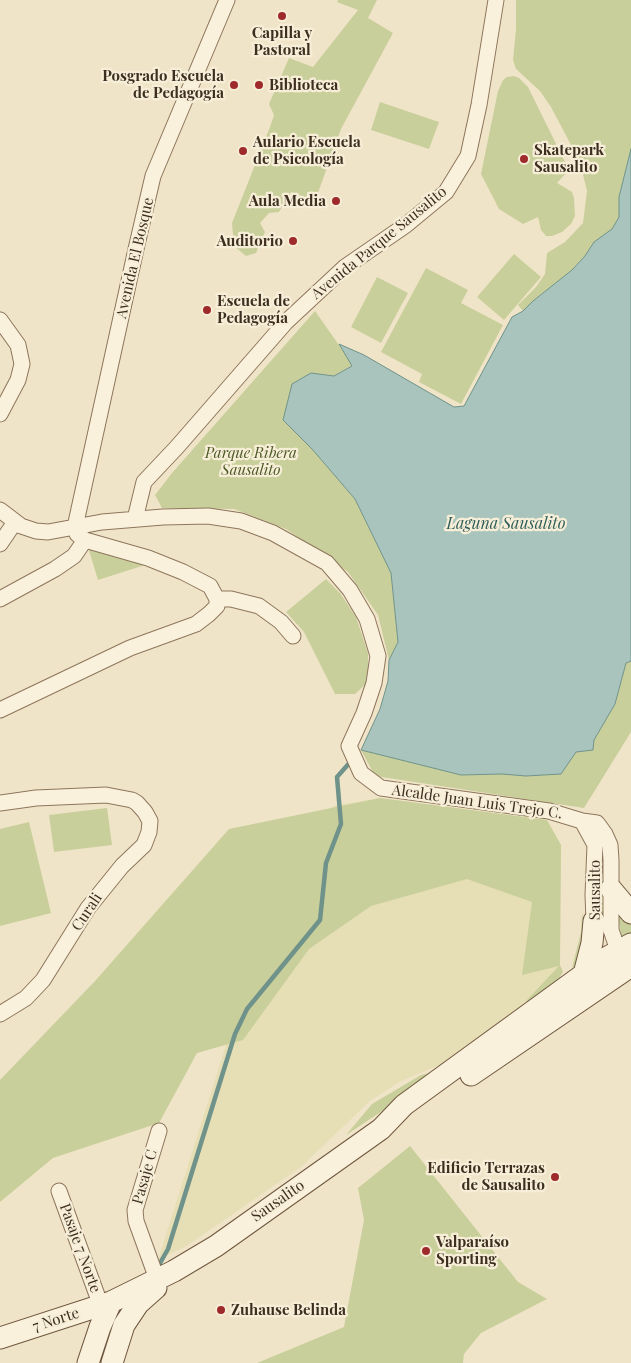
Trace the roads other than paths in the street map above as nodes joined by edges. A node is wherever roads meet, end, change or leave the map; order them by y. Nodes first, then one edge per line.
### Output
1 (227, 0) edge
2 (496, 0) edge
3 (0, 320) edge
4 (0, 414) edge
5 (0, 510) edge
6 (135, 519) junction
7 (15, 522) junction
8 (75, 527) junction
9 (85, 540) junction
10 (0, 544) edge
11 (0, 598) edge
12 (217, 599) junction
13 (292, 636) dead end
14 (0, 710) edge
15 (0, 803) edge
16 (582, 821) junction
17 (611, 889) junction
18 (631, 913) edge
19 (594, 921) junction
20 (621, 959) edge
21 (584, 974) junction
22 (0, 1014) edge
23 (381, 1129) junction
24 (159, 1131) dead end
25 (59, 1191) dead end
26 (165, 1275) junction
27 (106, 1304) junction
28 (124, 1326) junction
29 (0, 1338) edge
30 (88, 1363) edge
31 (112, 1363) edge

1 - 8 street, Avenida El Bosque
2 - 6 street, Avenida Parque Sausalito
3 - 4 street
5 - 7 street, Alcalde Juan Luis Trejo C.
6 - 8 street, Alcalde Juan Luis Trejo C.
6 - 16 street, Alcalde Juan Luis Trejo C.
7 - 8 street, Alcalde Juan Luis Trejo C.
7 - 10 street
8 - 9 street
9 - 11 street
9 - 12 street
12 - 13 street
12 - 14 street
15 - 22 street, Curali
16 - 17 street, Sausalito
16 - 19 street, Sausalito
17 - 18 main road
17 - 20 street, Sausalito
19 - 20 street, Sausalito
19 - 21 main road
20 - 21 main road, Sausalito
20 - 23 main road, Sausalito
21 - 23 main road, Sausalito
23 - 26 main road, Sausalito
24 - 26 street, Pasaje C
25 - 27 street, Pasaje 7 Norte
26 - 27 main road, Sausalito
26 - 28 main road, Sausalito
27 - 28 main road
27 - 29 main road, 7 Norte
27 - 30 main road
28 - 31 main road, Sausalito

